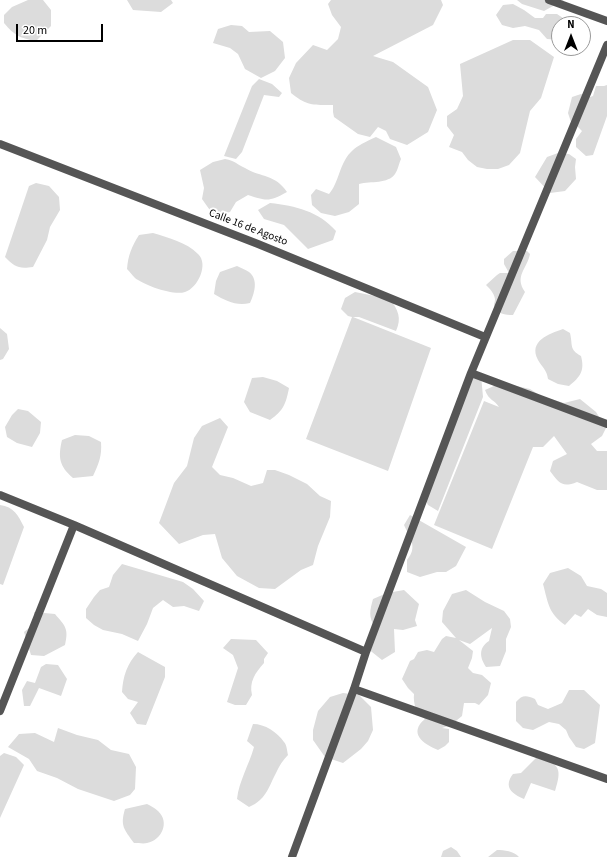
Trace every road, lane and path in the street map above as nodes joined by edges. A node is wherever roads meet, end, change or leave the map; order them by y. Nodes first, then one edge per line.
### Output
1 (549, 0) edge
2 (607, 21) edge
3 (607, 45) edge
4 (0, 144) edge
5 (485, 337) junction
6 (471, 373) junction
7 (607, 424) edge
8 (0, 495) edge
9 (74, 525) junction
10 (366, 652) junction
11 (354, 690) junction
12 (0, 712) edge
13 (607, 779) edge
14 (292, 857) edge

1 - 2 street
3 - 5 street
4 - 5 street, Calle 16 de Agosto
5 - 6 street
6 - 7 street
6 - 10 street
8 - 9 street
9 - 10 street
9 - 12 street
10 - 11 street
11 - 13 street
11 - 14 street

